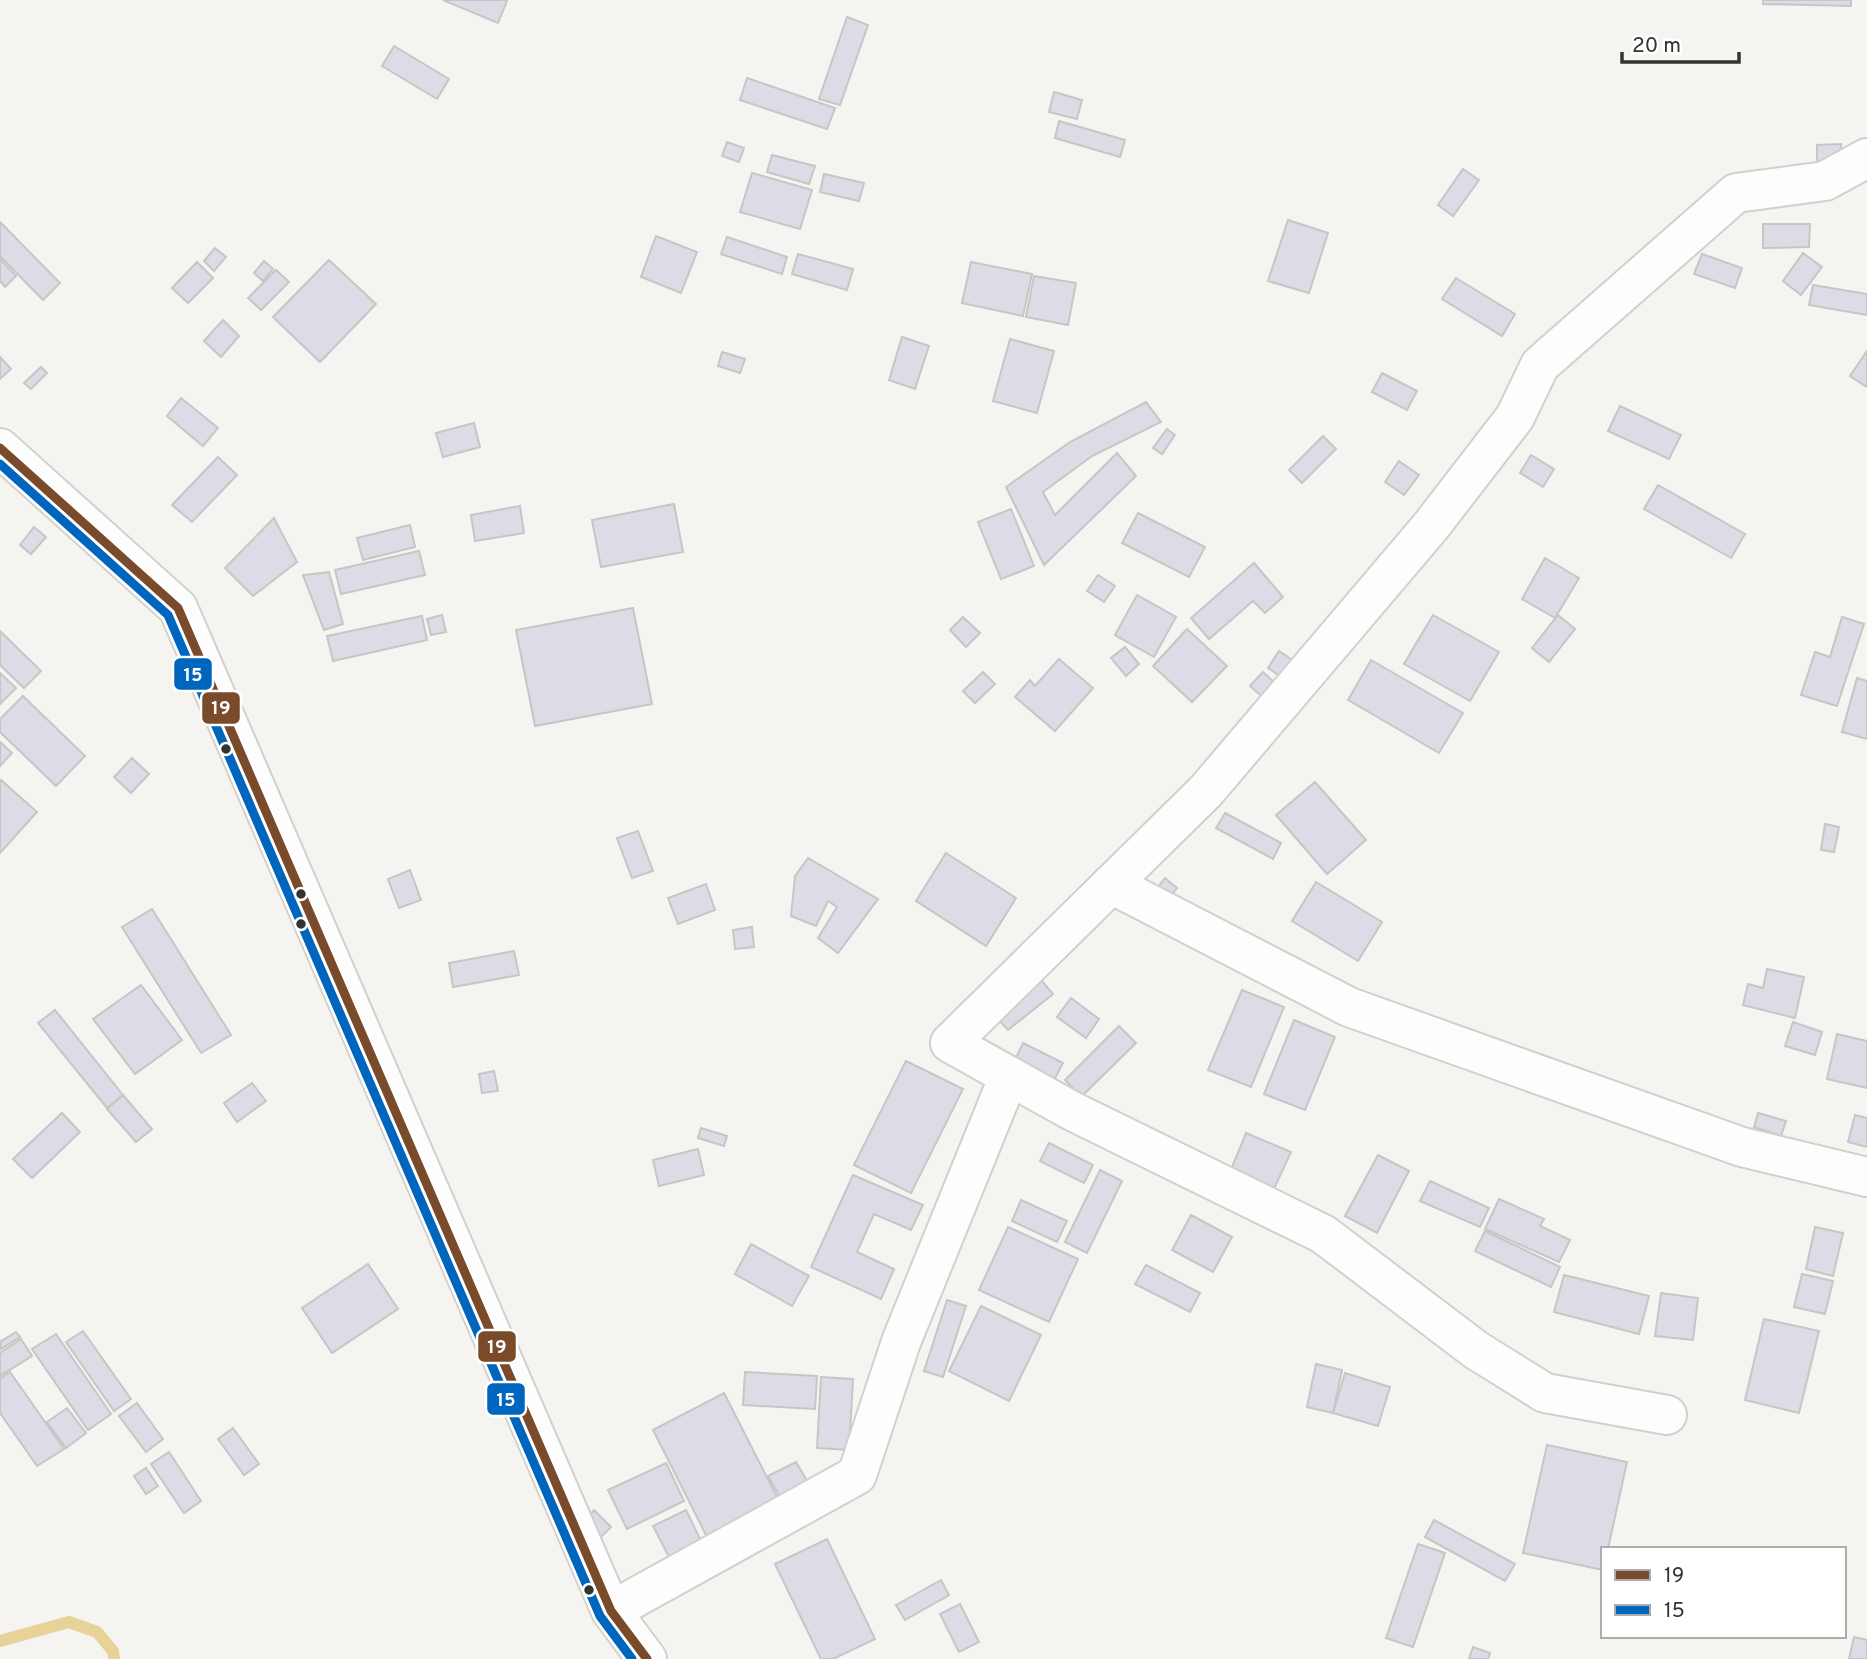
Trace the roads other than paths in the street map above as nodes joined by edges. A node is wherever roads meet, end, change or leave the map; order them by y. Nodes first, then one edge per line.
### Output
1 (1867, 158) edge
2 (0, 448) edge
3 (1111, 884) junction
4 (1009, 1076) junction
5 (1867, 1177) edge
6 (1667, 1415) dead end
7 (611, 1611) junction
8 (647, 1659) edge

1 - 3 street
2 - 7 street
3 - 4 street
3 - 5 street
4 - 6 street
4 - 7 street
7 - 8 street

